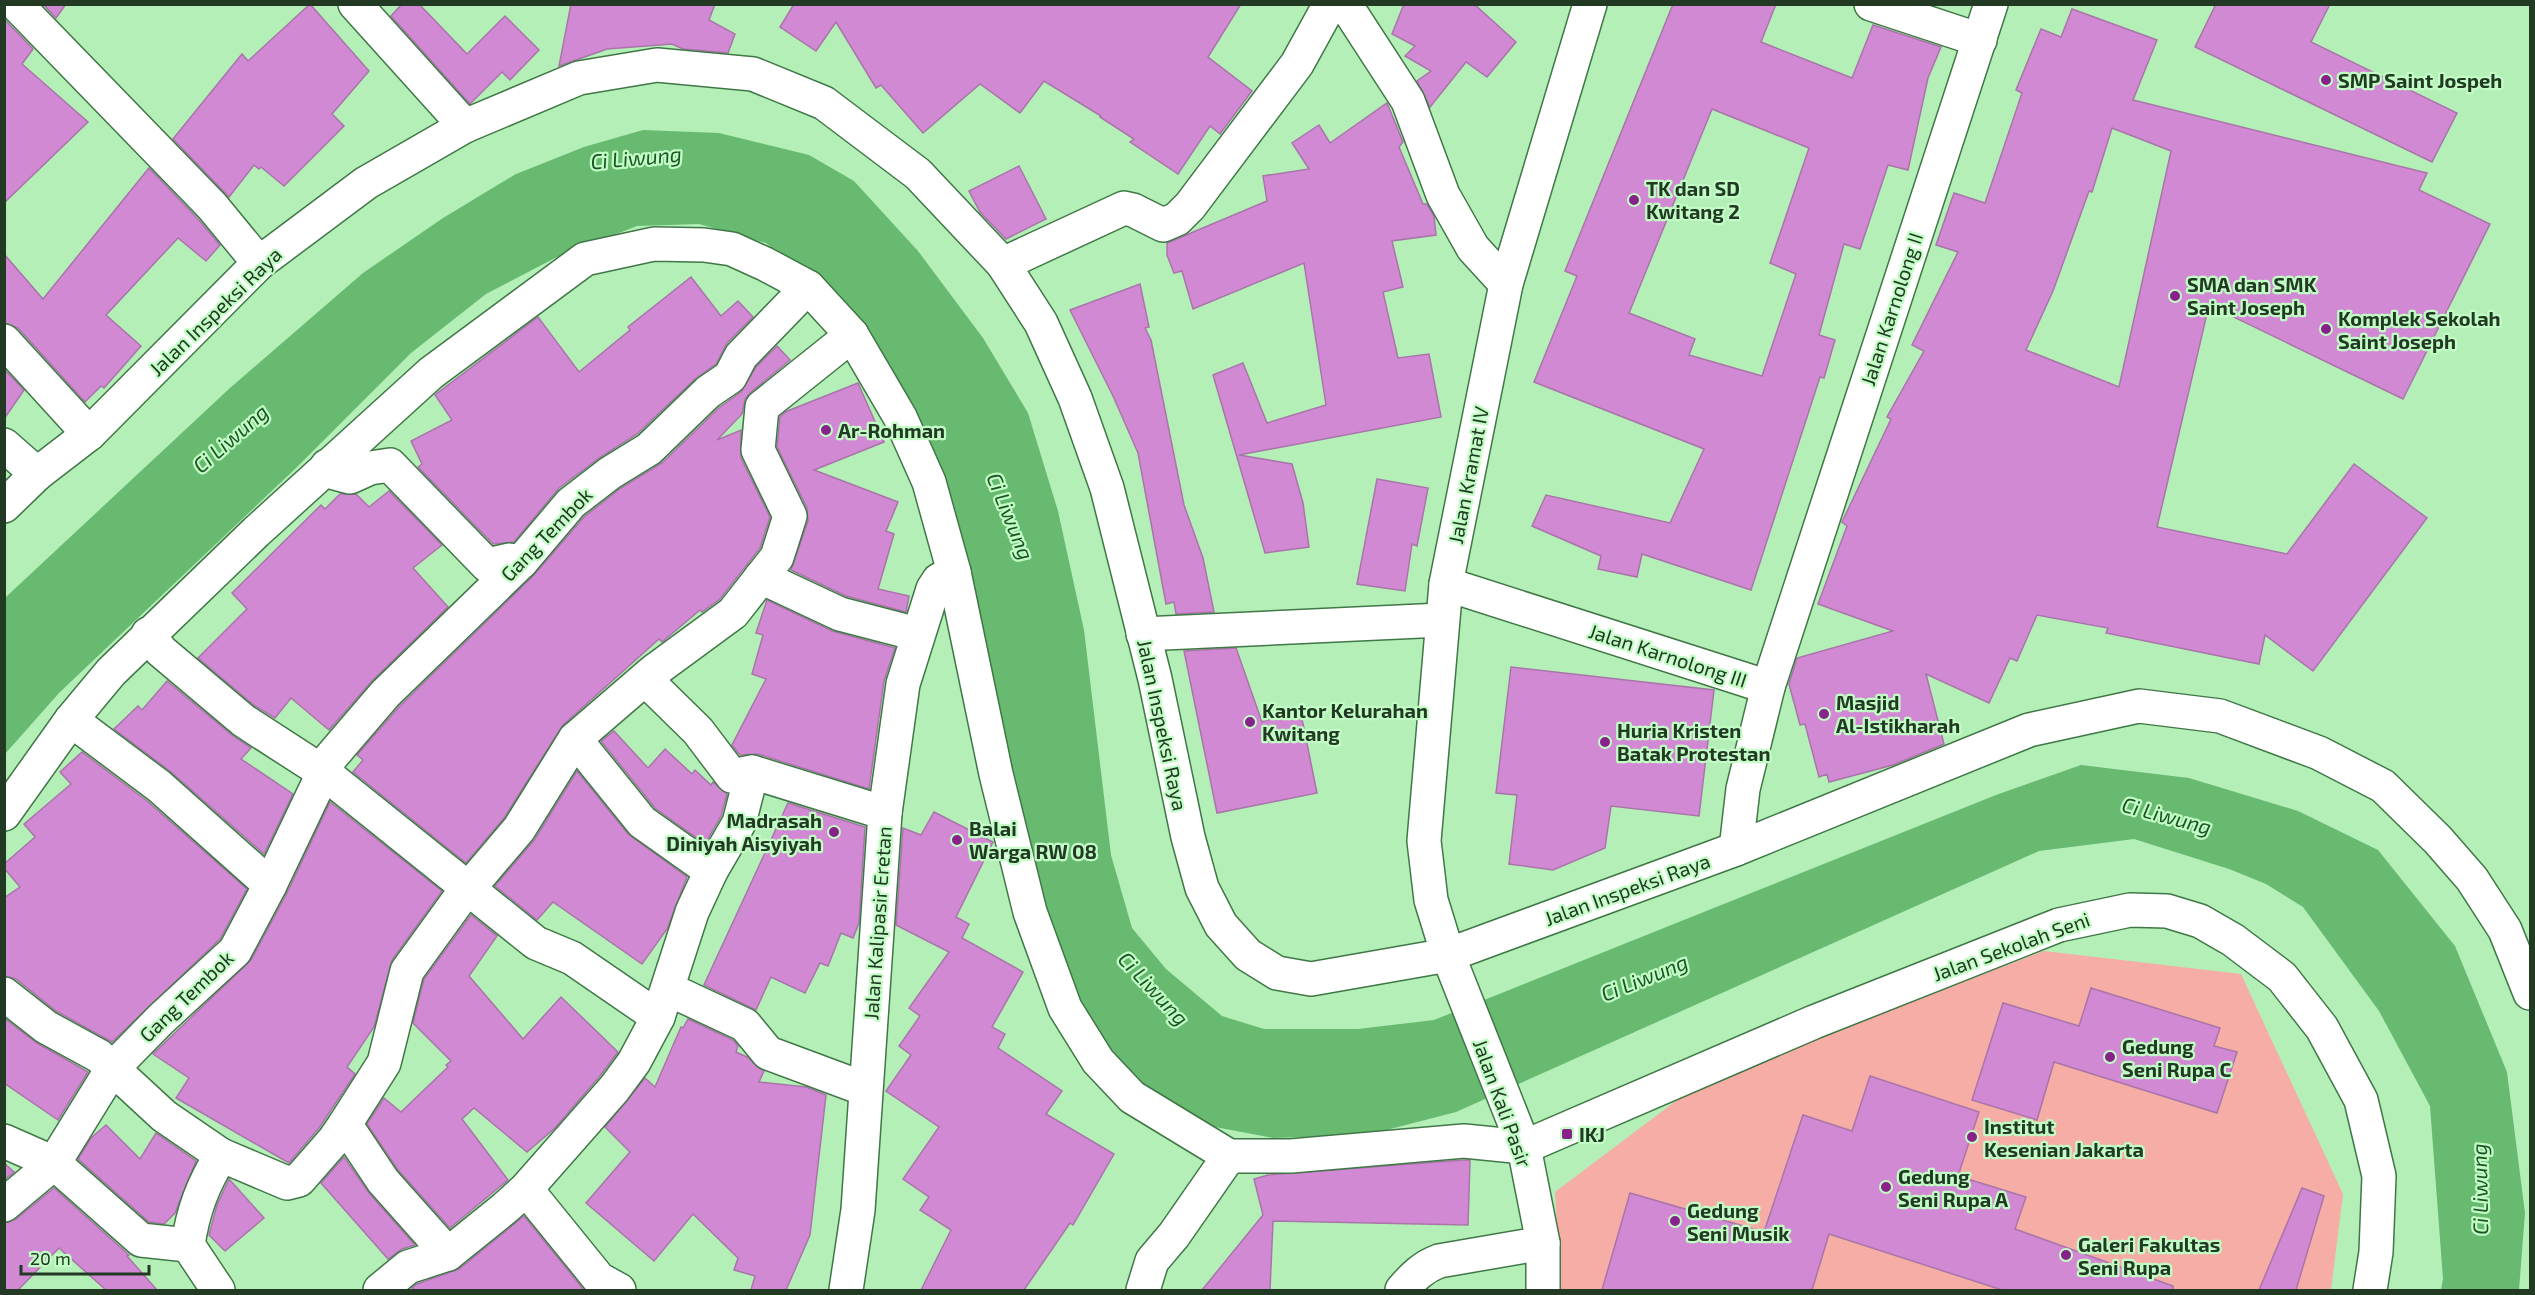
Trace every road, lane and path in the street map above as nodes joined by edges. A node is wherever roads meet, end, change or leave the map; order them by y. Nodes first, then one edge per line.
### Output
1 (16, 4) edge
2 (355, 4) edge
3 (1330, 4) edge
4 (1345, 4) edge
5 (1590, 4) edge
6 (1871, 4) edge
7 (1991, 4) edge
8 (1980, 40) junction
9 (465, 126) junction
10 (259, 263) junction
11 (1003, 264) junction
12 (1506, 285) junction
13 (808, 287) junction
14 (852, 335) junction
15 (4, 341) edge
16 (89, 434) junction
17 (4, 445) edge
18 (327, 466) junction
19 (37, 474) junction
20 (4, 506) edge
21 (521, 562) junction
22 (954, 572) junction
23 (761, 578) junction
24 (1446, 584) junction
25 (1443, 620) junction
26 (148, 634) junction
27 (917, 634) junction
28 (1143, 634) junction
29 (645, 679) junction
30 (1768, 687) junction
31 (71, 720) junction
32 (575, 739) junction
33 (323, 772) junction
34 (752, 772) junction
35 (885, 813) junction
36 (4, 814) edge
37 (1736, 849) junction
38 (711, 871) junction
39 (270, 885) junction
40 (469, 890) junction
41 (1453, 967) junction
42 (2530, 993) edge
43 (4, 994) edge
44 (663, 1003) junction
45 (112, 1069) junction
46 (865, 1089) junction
47 (345, 1125) junction
48 (4, 1141) edge
49 (1524, 1148) junction
50 (221, 1155) junction
51 (1229, 1156) junction
52 (54, 1163) junction
53 (526, 1189) junction
54 (4, 1205) edge
55 (1543, 1243) junction
56 (188, 1245) junction
57 (448, 1254) junction
58 (601, 1287) edge
59 (218, 1290) edge
60 (380, 1290) edge
61 (846, 1290) edge
62 (1143, 1290) edge
63 (1402, 1290) edge
64 (1543, 1290) edge
65 (2370, 1290) edge

1 - 10 street
2 - 9 street
3 - 11 street
4 - 12 street
5 - 12 street, Jalan Kramat IV
6 - 8 street
7 - 8 street, Jalan Karnolong II
8 - 30 street, Jalan Karnolong II
9 - 10 street, Jalan Inspeksi Raya
9 - 11 street, Jalan Inspeksi Raya
10 - 16 street, Jalan Inspeksi Raya
11 - 28 street, Jalan Inspeksi Raya
12 - 24 street, Jalan Kramat IV
13 - 14 street
13 - 18 street
13 - 21 street, Gang Tembok
14 - 22 street
14 - 23 street
15 - 16 street
16 - 19 street, Jalan Inspeksi Raya
17 - 19 street
18 - 21 street
18 - 26 street
19 - 20 street, Jalan Inspeksi Raya
21 - 33 street, Gang Tembok
22 - 27 street, Jalan Kalipasir Eretan
22 - 51 street
23 - 27 street
23 - 29 street
24 - 25 street, Jalan Kramat IV
24 - 30 street, Jalan Karnolong III
25 - 28 street
25 - 41 street, Jalan Kramat IV
26 - 31 street
26 - 33 street
27 - 35 street, Jalan Kalipasir Eretan
28 - 41 street, Jalan Inspeksi Raya
29 - 32 street
29 - 34 street
30 - 37 street, Jalan Karnolong III
31 - 36 street
31 - 39 street
32 - 38 street
32 - 40 street
33 - 39 street, Gang Tembok
33 - 40 street
34 - 35 street
34 - 38 street
35 - 46 street, Jalan Kalipasir Eretan
37 - 41 street, Jalan Inspeksi Raya
37 - 42 street, Jalan Inspeksi Raya
38 - 44 street
39 - 45 street, Gang Tembok
40 - 44 street
40 - 47 street
41 - 49 street, Jalan Kali Pasir
43 - 45 street
44 - 46 street
44 - 53 street
45 - 50 street
45 - 52 street, Gang Tembok
46 - 61 street, Jalan Kalipasir Eretan
47 - 50 street
47 - 57 street
48 - 52 street
49 - 51 street
49 - 55 street, Jalan Kali Pasir
49 - 65 street, Jalan Sekolah Seni
50 - 56 street
51 - 62 street
52 - 54 street, Gang Tembok
52 - 56 street
53 - 57 street
53 - 58 street
55 - 63 street
55 - 64 street, Jalan Kali Pasir
56 - 59 street
57 - 60 street

